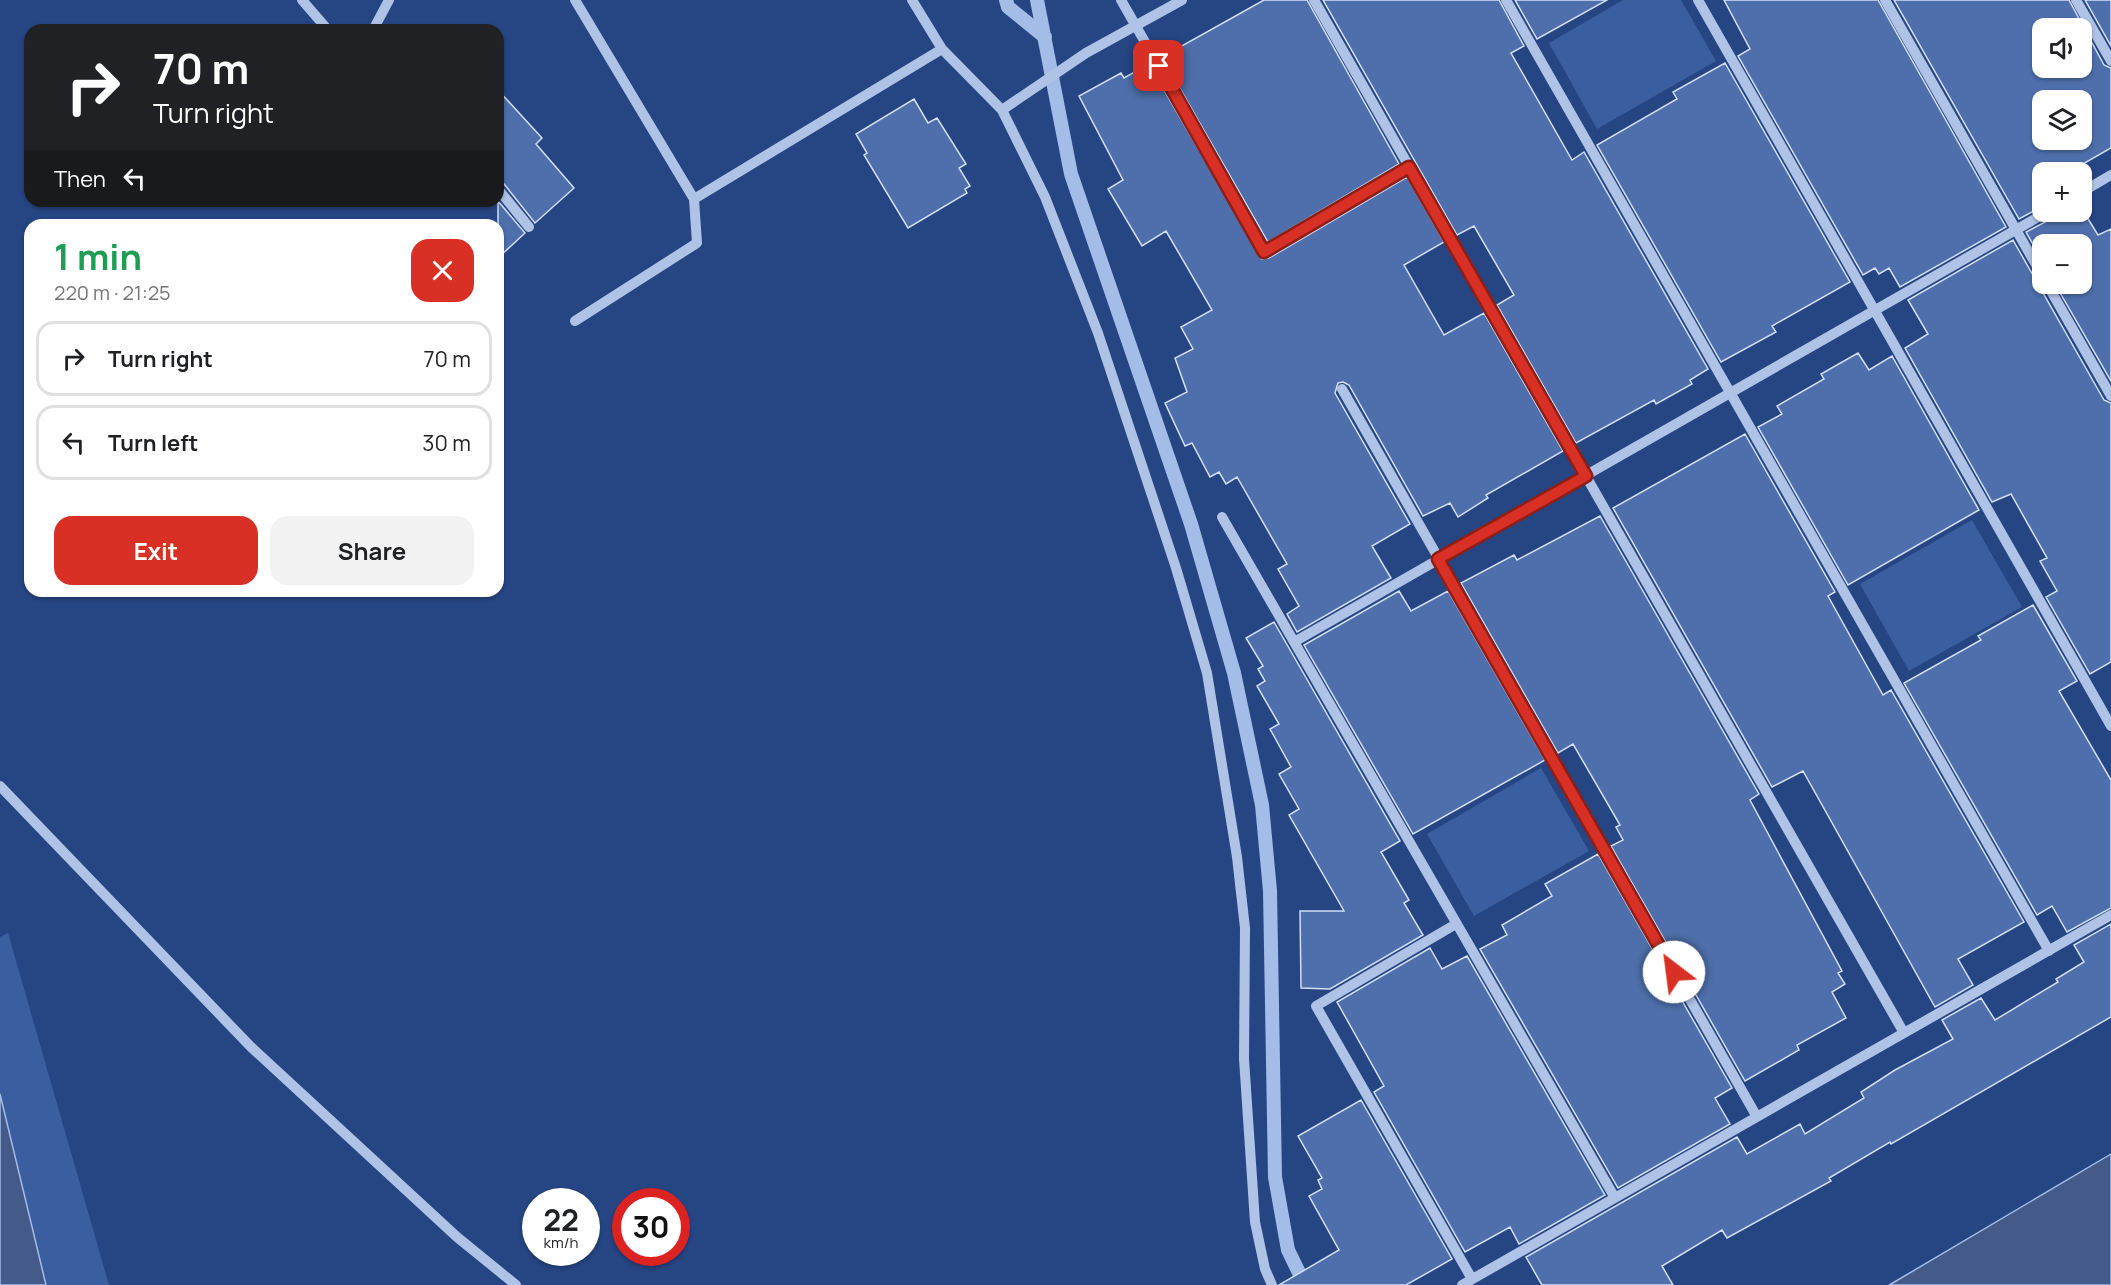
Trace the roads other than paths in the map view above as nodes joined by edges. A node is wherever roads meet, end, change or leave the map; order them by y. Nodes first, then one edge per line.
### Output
1 (302, 0) edge
2 (389, 0) edge
3 (575, 0) edge
4 (912, 0) edge
5 (1121, 0) edge
6 (1182, 0) edge
7 (1314, 0) edge
8 (1506, 0) edge
9 (1698, 0) edge
10 (1885, 0) edge
11 (2076, 0) edge
12 (323, 24) edge
13 (376, 24) edge
14 (1136, 25) junction
15 (942, 49) junction
16 (2111, 61) edge
17 (1002, 110) junction
18 (1409, 167) junction
19 (2111, 175) edge
20 (2092, 186) edge
21 (504, 196) edge
22 (694, 199) junction
23 (2032, 220) edge
24 (529, 227) dead end
25 (2016, 229) junction
26 (2032, 257) edge
27 (2053, 294) edge
28 (1874, 310) junction
29 (575, 321) dead end
30 (1342, 388) dead end
31 (1730, 393) junction
32 (2111, 396) edge
33 (1586, 476) junction
34 (1222, 517) dead end
35 (1438, 559) junction
36 (1294, 642) junction
37 (2111, 726) edge
38 (0, 786) edge
39 (2111, 915) edge
40 (1456, 924) junction
41 (2049, 951) junction
42 (1904, 1033) junction
43 (1757, 1117) junction
44 (1615, 1198) junction
45 (1467, 1282) edge
46 (516, 1285) edge
47 (1272, 1285) edge

1 - 12 street
2 - 13 street
3 - 22 street
4 - 15 street
5 - 14 street
6 - 14 street
7 - 18 street
8 - 31 street
9 - 28 street
10 - 25 street
11 - 16 street
14 - 17 street
14 - 18 street
15 - 17 street
15 - 22 street
17 - 47 street
18 - 33 street
19 - 20 street
21 - 24 street
22 - 29 street
23 - 25 street
25 - 26 street
25 - 28 street
27 - 32 street
28 - 31 street
28 - 37 street
30 - 35 street
31 - 33 street
31 - 41 street
33 - 35 street
33 - 42 street
34 - 36 street
35 - 36 street
35 - 43 street
36 - 40 street
38 - 46 street
39 - 41 street
40 - 44 street
40 - 45 street
41 - 42 street
42 - 43 street
43 - 44 street
44 - 45 street

